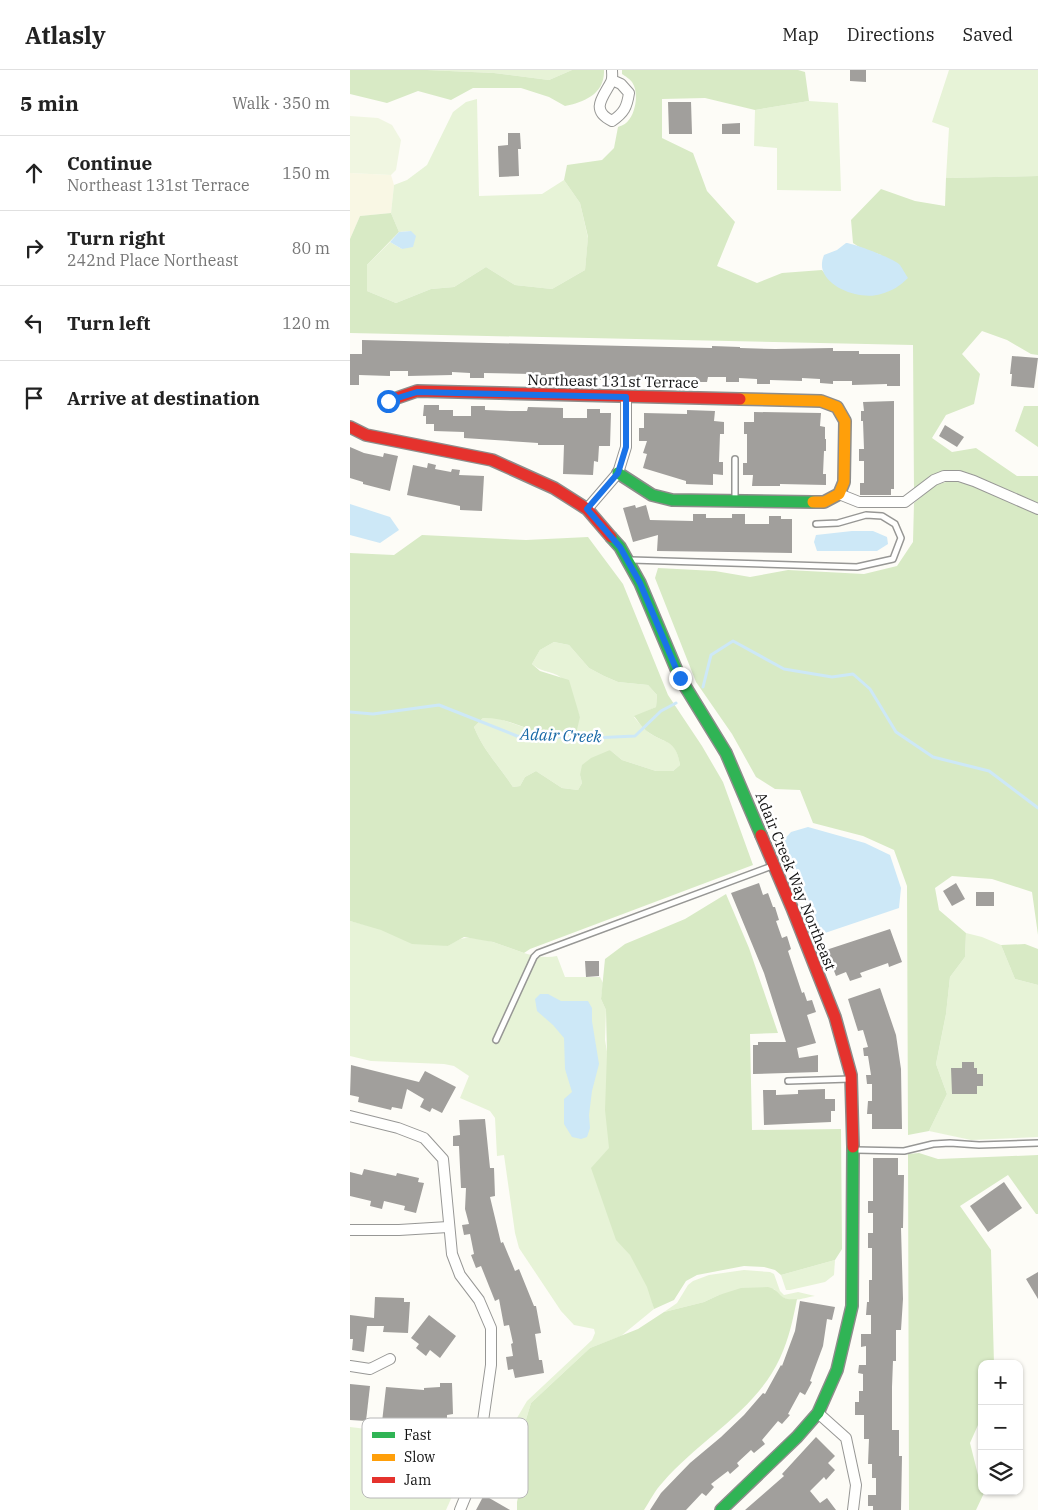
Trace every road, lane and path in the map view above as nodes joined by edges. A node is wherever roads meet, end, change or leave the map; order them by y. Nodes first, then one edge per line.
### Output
1 (626, 397) junction
2 (388, 401) dead end
3 (350, 427) edge
4 (735, 459) dead end
5 (618, 473) junction
6 (839, 494) junction
7 (735, 501) junction
8 (1038, 508) edge
9 (587, 509) junction
10 (816, 524) dead end
11 (628, 560) junction
12 (774, 865) junction
13 (496, 1040) dead end
14 (851, 1079) junction
15 (788, 1081) dead end
16 (350, 1116) edge
17 (1038, 1143) edge
18 (853, 1150) junction
19 (448, 1227) junction
20 (350, 1230) edge
21 (390, 1359) dead end
22 (350, 1366) edge
23 (818, 1413) junction
24 (483, 1418) edge
25 (465, 1498) edge
26 (460, 1510) edge
27 (721, 1510) edge
28 (853, 1510) edge

1 - 2 street, Northeast 131st Terrace
1 - 5 street
1 - 6 street, Northeast 131st Terrace
3 - 9 street, Adair Creek Way Northeast
4 - 7 lane
5 - 7 street
5 - 9 street
6 - 7 street
6 - 8 street
9 - 11 street, Adair Creek Way Northeast
10 - 11 lane
11 - 12 street, Adair Creek Way Northeast
12 - 13 lane
12 - 14 street, Adair Creek Way Northeast
14 - 15 lane
14 - 18 street, Adair Creek Way Northeast
16 - 19 street
17 - 18 lane
18 - 23 street, Adair Creek Way Northeast
19 - 20 street
19 - 24 street
21 - 22 street
23 - 27 street, Adair Creek Way Northeast
23 - 28 street
25 - 26 street

